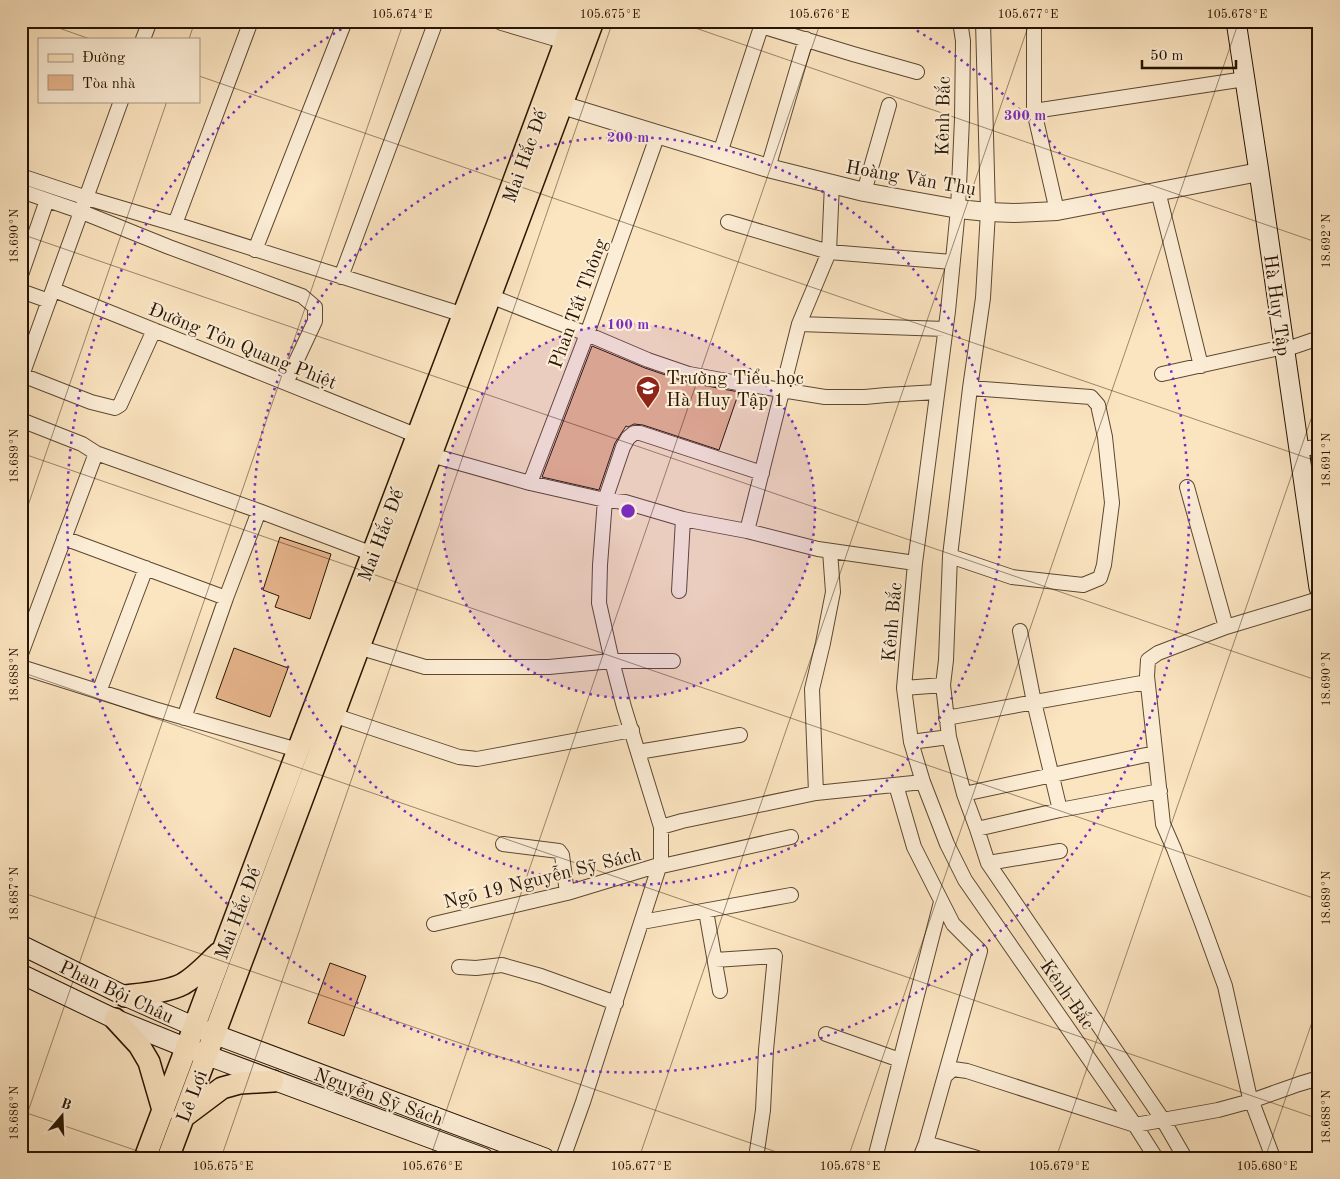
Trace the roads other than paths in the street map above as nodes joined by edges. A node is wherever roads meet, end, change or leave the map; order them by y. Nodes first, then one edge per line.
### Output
1 (150, 21) edge
2 (251, 21) edge
3 (345, 21) edge
4 (436, 21) edge
5 (502, 21) edge
6 (593, 21) edge
7 (960, 21) edge
8 (983, 21) edge
9 (1034, 21) edge
10 (1236, 21) edge
11 (762, 23) edge
12 (570, 31) edge
13 (144, 38) edge
14 (806, 39) junction
15 (918, 72) dead end
16 (1245, 78) junction
17 (121, 102) edge
18 (562, 105) junction
19 (889, 105) dead end
20 (1034, 111) junction
21 (658, 134) junction
22 (720, 153) junction
23 (768, 168) junction
24 (1259, 172) junction
25 (21, 176) edge
26 (832, 184) junction
27 (21, 191) edge
28 (1158, 191) junction
29 (864, 192) junction
30 (87, 198) junction
31 (48, 200) junction
32 (958, 209) junction
33 (1057, 211) junction
34 (82, 212) junction
35 (988, 212) junction
36 (728, 222) dead end
37 (175, 224) junction
38 (508, 224) junction
39 (255, 250) junction
40 (829, 252) junction
41 (952, 262) junction
42 (21, 275) edge
43 (341, 277) junction
44 (21, 291) edge
45 (51, 296) junction
46 (490, 296) junction
47 (464, 315) junction
48 (799, 324) junction
49 (945, 329) junction
50 (154, 330) junction
51 (587, 334) junction
52 (1319, 338) edge
53 (1284, 349) junction
54 (1200, 366) junction
55 (1162, 374) dead end
56 (22, 376) edge
57 (286, 383) junction
58 (970, 388) junction
59 (782, 390) junction
60 (937, 392) junction
61 (21, 420) edge
62 (418, 436) junction
63 (1319, 447) edge
64 (1299, 450) junction
65 (96, 453) junction
66 (431, 455) junction
67 (762, 473) junction
68 (530, 483) junction
69 (1186, 488) dead end
70 (605, 500) junction
71 (259, 511) junction
72 (683, 519) junction
73 (747, 532) junction
74 (64, 538) junction
75 (830, 551) junction
76 (373, 554) junction
77 (950, 556) junction
78 (915, 563) junction
79 (146, 568) junction
80 (1319, 588) edge
81 (679, 591) dead end
82 (226, 598) junction
83 (1319, 599) edge
84 (1226, 627) junction
85 (1020, 631) dead end
86 (358, 647) junction
87 (21, 654) edge
88 (612, 661) junction
89 (673, 661) dead end
90 (21, 667) edge
91 (1147, 682) junction
92 (943, 685) junction
93 (904, 688) junction
94 (99, 692) junction
95 (1034, 702) junction
96 (333, 715) junction
97 (184, 718) junction
98 (946, 718) junction
99 (632, 730) junction
100 (740, 735) dead end
101 (949, 737) junction
102 (912, 742) junction
103 (298, 750) junction
104 (638, 752) junction
105 (1156, 753) junction
106 (1051, 775) junction
107 (923, 782) junction
108 (896, 785) junction
109 (1160, 792) junction
110 (816, 793) junction
111 (964, 794) junction
112 (1060, 810) junction
113 (661, 826) junction
114 (977, 829) junction
115 (791, 837) dead end
116 (503, 844) dead end
117 (1060, 852) dead end
118 (988, 862) junction
119 (660, 866) junction
120 (567, 892) junction
121 (791, 895) dead end
122 (941, 902) junction
123 (706, 911) junction
124 (642, 922) junction
125 (434, 924) dead end
126 (21, 945) edge
127 (223, 949) junction
128 (715, 960) junction
129 (459, 967) dead end
130 (21, 974) edge
131 (720, 991) dead end
132 (125, 996) junction
133 (616, 1004) junction
134 (115, 1019) junction
135 (204, 1031) junction
136 (826, 1034) dead end
137 (196, 1051) junction
138 (900, 1060) junction
139 (944, 1076) junction
140 (1319, 1078) edge
141 (274, 1081) junction
142 (384, 1099) junction
143 (1251, 1101) junction
144 (173, 1114) junction
145 (376, 1119) junction
146 (1163, 1120) junction
147 (1135, 1125) junction
148 (926, 1143) junction
149 (503, 1150) edge
150 (1272, 1155) dead end
151 (145, 1158) edge
152 (168, 1158) edge
153 (484, 1158) edge
154 (545, 1158) edge
155 (563, 1158) edge
156 (756, 1158) edge
157 (875, 1158) edge
158 (920, 1158) edge
159 (977, 1158) edge
160 (1156, 1158) edge
161 (1185, 1158) edge

1 - 13 street
2 - 37 street
3 - 39 street
4 - 43 street
5 - 12 street
6 - 18 main road, Mai Hắc Đế
7 - 32 street, Kênh Bắc
8 - 35 street, Kênh Bắc
9 - 20 street
10 - 16 main road, Hà Huy Tập
11 - 14 street
11 - 22 street
12 - 38 main road, Mai Hắc Đế
14 - 15 street
14 - 23 street
16 - 20 street
16 - 24 main road, Hà Huy Tập
17 - 30 street
18 - 21 street, Hoàng Văn Thụ
18 - 38 main road, Mai Hắc Đế
19 - 29 street
20 - 33 street
21 - 22 street, Hoàng Văn Thụ
21 - 51 street, Phan Tất Thông
22 - 23 street, Hoàng Văn Thụ
23 - 26 street, Hoàng Văn Thụ
24 - 28 street, Hoàng Văn Thụ
24 - 53 main road, Hà Huy Tập
25 - 30 street
26 - 29 street, Hoàng Văn Thụ
26 - 40 street
27 - 31 street
28 - 33 street, Hoàng Văn Thụ
28 - 54 street
29 - 32 street, Hoàng Văn Thụ
30 - 34 street
30 - 37 street
31 - 34 street
31 - 42 street
32 - 35 street, Hoàng Văn Thụ
32 - 41 street, Kênh Bắc
33 - 35 street, Hoàng Văn Thụ
34 - 45 street
34 - 57 street
35 - 58 street, Kênh Bắc
36 - 40 street
37 - 39 street
38 - 46 main road, Mai Hắc Đế
38 - 47 main road, Mai Hắc Đế
39 - 43 street
40 - 41 street
40 - 48 street
41 - 49 street, Kênh Bắc
43 - 47 street
44 - 45 street, Đường Tôn Quang Phiệt
45 - 50 street, Đường Tôn Quang Phiệt
45 - 56 street
46 - 51 street
46 - 66 main road, Mai Hắc Đế
47 - 62 main road, Mai Hắc Đế
48 - 49 street
48 - 59 street
49 - 60 street, Kênh Bắc
50 - 56 street
50 - 57 street, Đường Tôn Quang Phiệt
51 - 59 street
51 - 68 street, Phan Tất Thông
52 - 53 street
53 - 54 street
53 - 64 main road, Hà Huy Tập
54 - 55 street
57 - 62 street, Đường Tôn Quang Phiệt
58 - 77 street, Kênh Bắc
58 - 77 street
59 - 60 street
59 - 67 street
60 - 78 street, Kênh Bắc
61 - 65 street
62 - 76 main road, Mai Hắc Đế
63 - 64 street
64 - 80 main road, Hà Huy Tập
65 - 71 street
65 - 74 street
66 - 68 street
66 - 86 main road, Mai Hắc Đế
67 - 70 street
67 - 73 street
68 - 70 street
69 - 84 street
70 - 72 street
70 - 88 street
71 - 76 street
71 - 82 street
72 - 73 street
72 - 81 street
73 - 75 street
74 - 79 street
74 - 87 street
75 - 78 street
75 - 110 street
76 - 103 main road, Mai Hắc Đế
77 - 92 street, Kênh Bắc
78 - 93 street, Kênh Bắc
79 - 82 street
79 - 94 street
82 - 97 street
83 - 84 street
84 - 91 street
85 - 95 street
86 - 88 street
86 - 96 main road, Mai Hắc Đế
88 - 89 street
88 - 99 street
90 - 94 street
91 - 95 street
91 - 105 street
92 - 93 street
92 - 98 street, Kênh Bắc
93 - 102 street, Kênh Bắc
94 - 97 street
95 - 98 street
95 - 106 street
96 - 99 street
96 - 135 main road, Mai Hắc Đế
97 - 103 street
98 - 101 street, Kênh Bắc
99 - 104 street
100 - 104 street
101 - 102 street
101 - 111 street, Kênh Bắc
102 - 107 street, Kênh Bắc
103 - 127 main road, Mai Hắc Đế
104 - 113 street
105 - 106 street
105 - 109 street
106 - 111 street
106 - 112 street
107 - 108 street
107 - 147 street, Kênh Bắc
108 - 110 street
108 - 122 street
109 - 112 street
109 - 143 street
110 - 113 street
111 - 114 street, Kênh Bắc
112 - 114 street
113 - 119 street
114 - 118 street, Kênh Bắc
115 - 119 street, Ngõ 19 Nguyễn Sỹ Sách
116 - 120 street
117 - 118 street
118 - 146 street, Kênh Bắc
119 - 120 street, Ngõ 19 Nguyễn Sỹ Sách
119 - 124 street
120 - 125 street, Ngõ 19 Nguyễn Sỹ Sách
121 - 123 street
122 - 138 street
122 - 139 street
123 - 124 street
123 - 128 street
124 - 133 street
126 - 132 main road, Phan Bội Châu
127 - 132 main road
127 - 135 main road, Mai Hắc Đế
128 - 131 street
128 - 156 street
129 - 133 street
130 - 134 main road, Phan Bội Châu
132 - 135 main road, Phan Bội Châu
133 - 155 street
134 - 137 main road, Phan Bội Châu
134 - 144 main road
135 - 137 main road, Lê Lợi
135 - 142 main road, Nguyễn Sỹ Sách
136 - 138 street
137 - 141 main road, Nguyễn Sỹ Sách
137 - 144 main road, Lê Lợi
138 - 157 street
139 - 147 street
139 - 148 street
140 - 143 street
141 - 144 main road
141 - 145 main road, Nguyễn Sỹ Sách
142 - 145 main road
142 - 149 main road, Nguyễn Sỹ Sách
143 - 146 street
143 - 150 street
144 - 151 main road, Lê Lợi
144 - 152 main road, Lê Lợi
145 - 153 main road, Nguyễn Sỹ Sách
146 - 147 street
146 - 161 street, Kênh Bắc
147 - 160 street, Kênh Bắc
148 - 158 street
148 - 159 street
149 - 154 main road, Nguyễn Sỹ Sách

